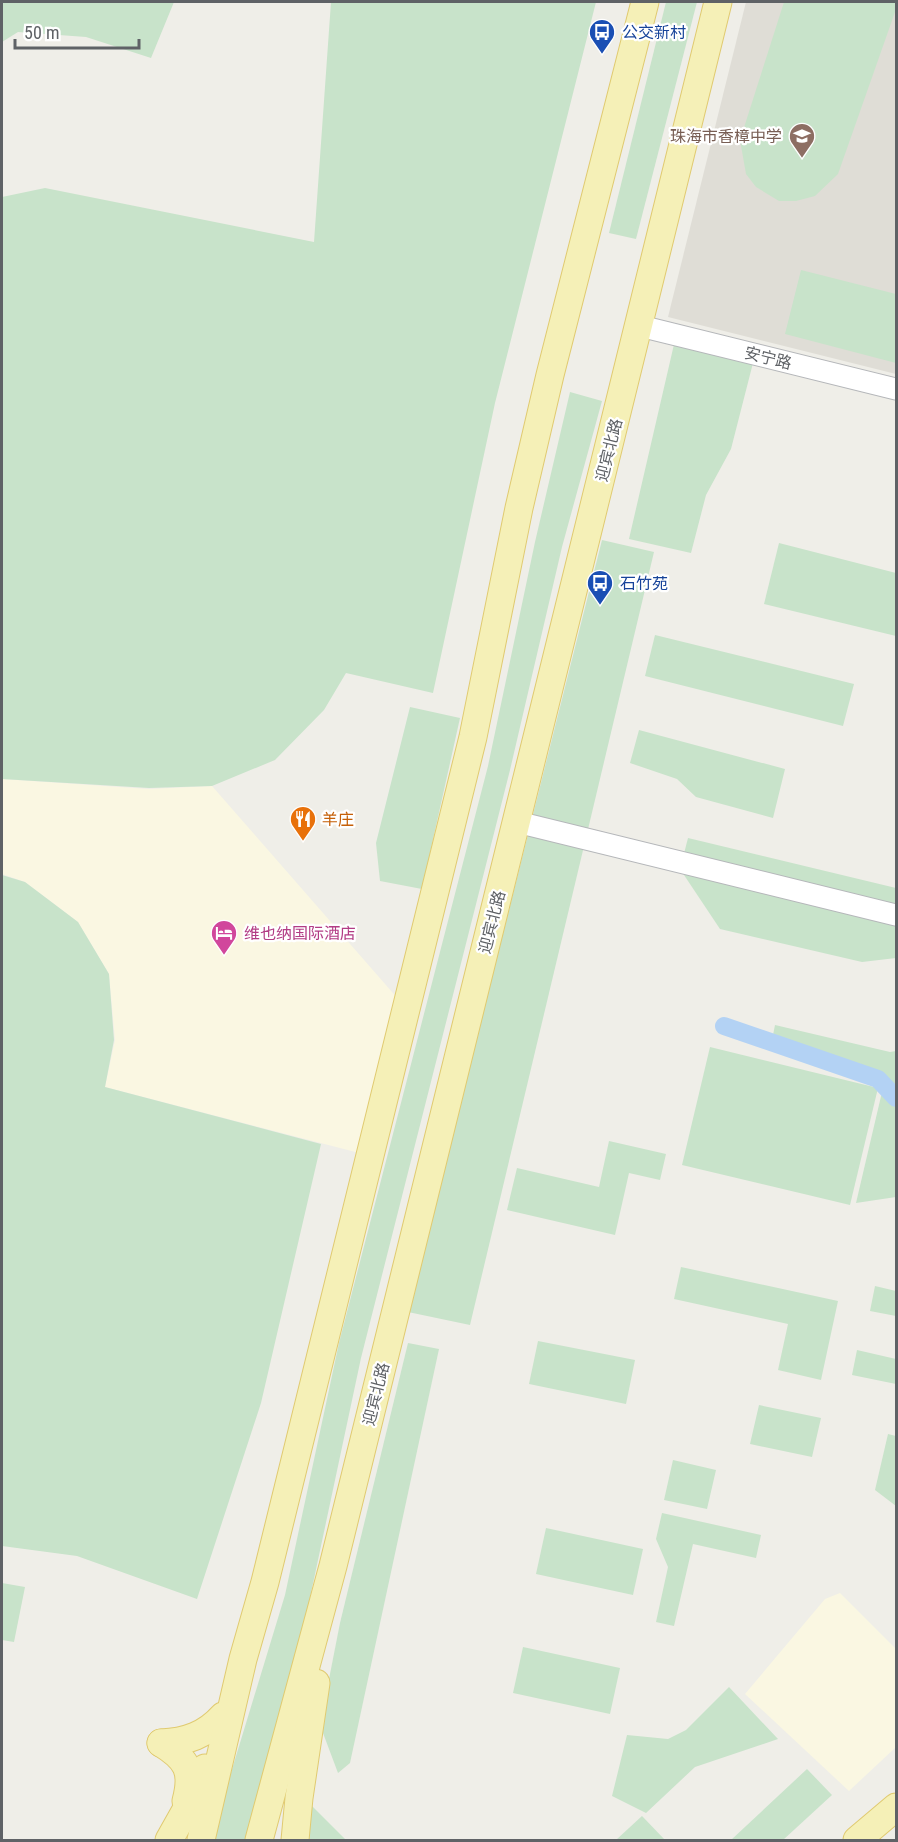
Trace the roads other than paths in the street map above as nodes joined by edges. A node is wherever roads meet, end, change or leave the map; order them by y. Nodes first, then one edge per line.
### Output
1 (645, 2) edge
2 (718, 2) edge
3 (640, 326) junction
4 (897, 389) edge
5 (517, 822) junction
6 (897, 915) edge
7 (333, 1566) junction
8 (243, 1659) junction
9 (223, 1716) junction
10 (897, 1807) edge
11 (175, 1830) edge
12 (201, 1840) edge
13 (259, 1840) edge
14 (295, 1840) edge
15 (857, 1840) edge

1 - 8 main road
2 - 3 main road, 迎宾北路
3 - 4 street, 安宁路
3 - 5 main road, 迎宾北路
5 - 6 street
5 - 7 main road, 迎宾北路
7 - 13 main road, 迎宾北路
7 - 14 main road
8 - 9 main road
8 - 12 main road
9 - 11 main road
9 - 11 main road
10 - 15 main road

